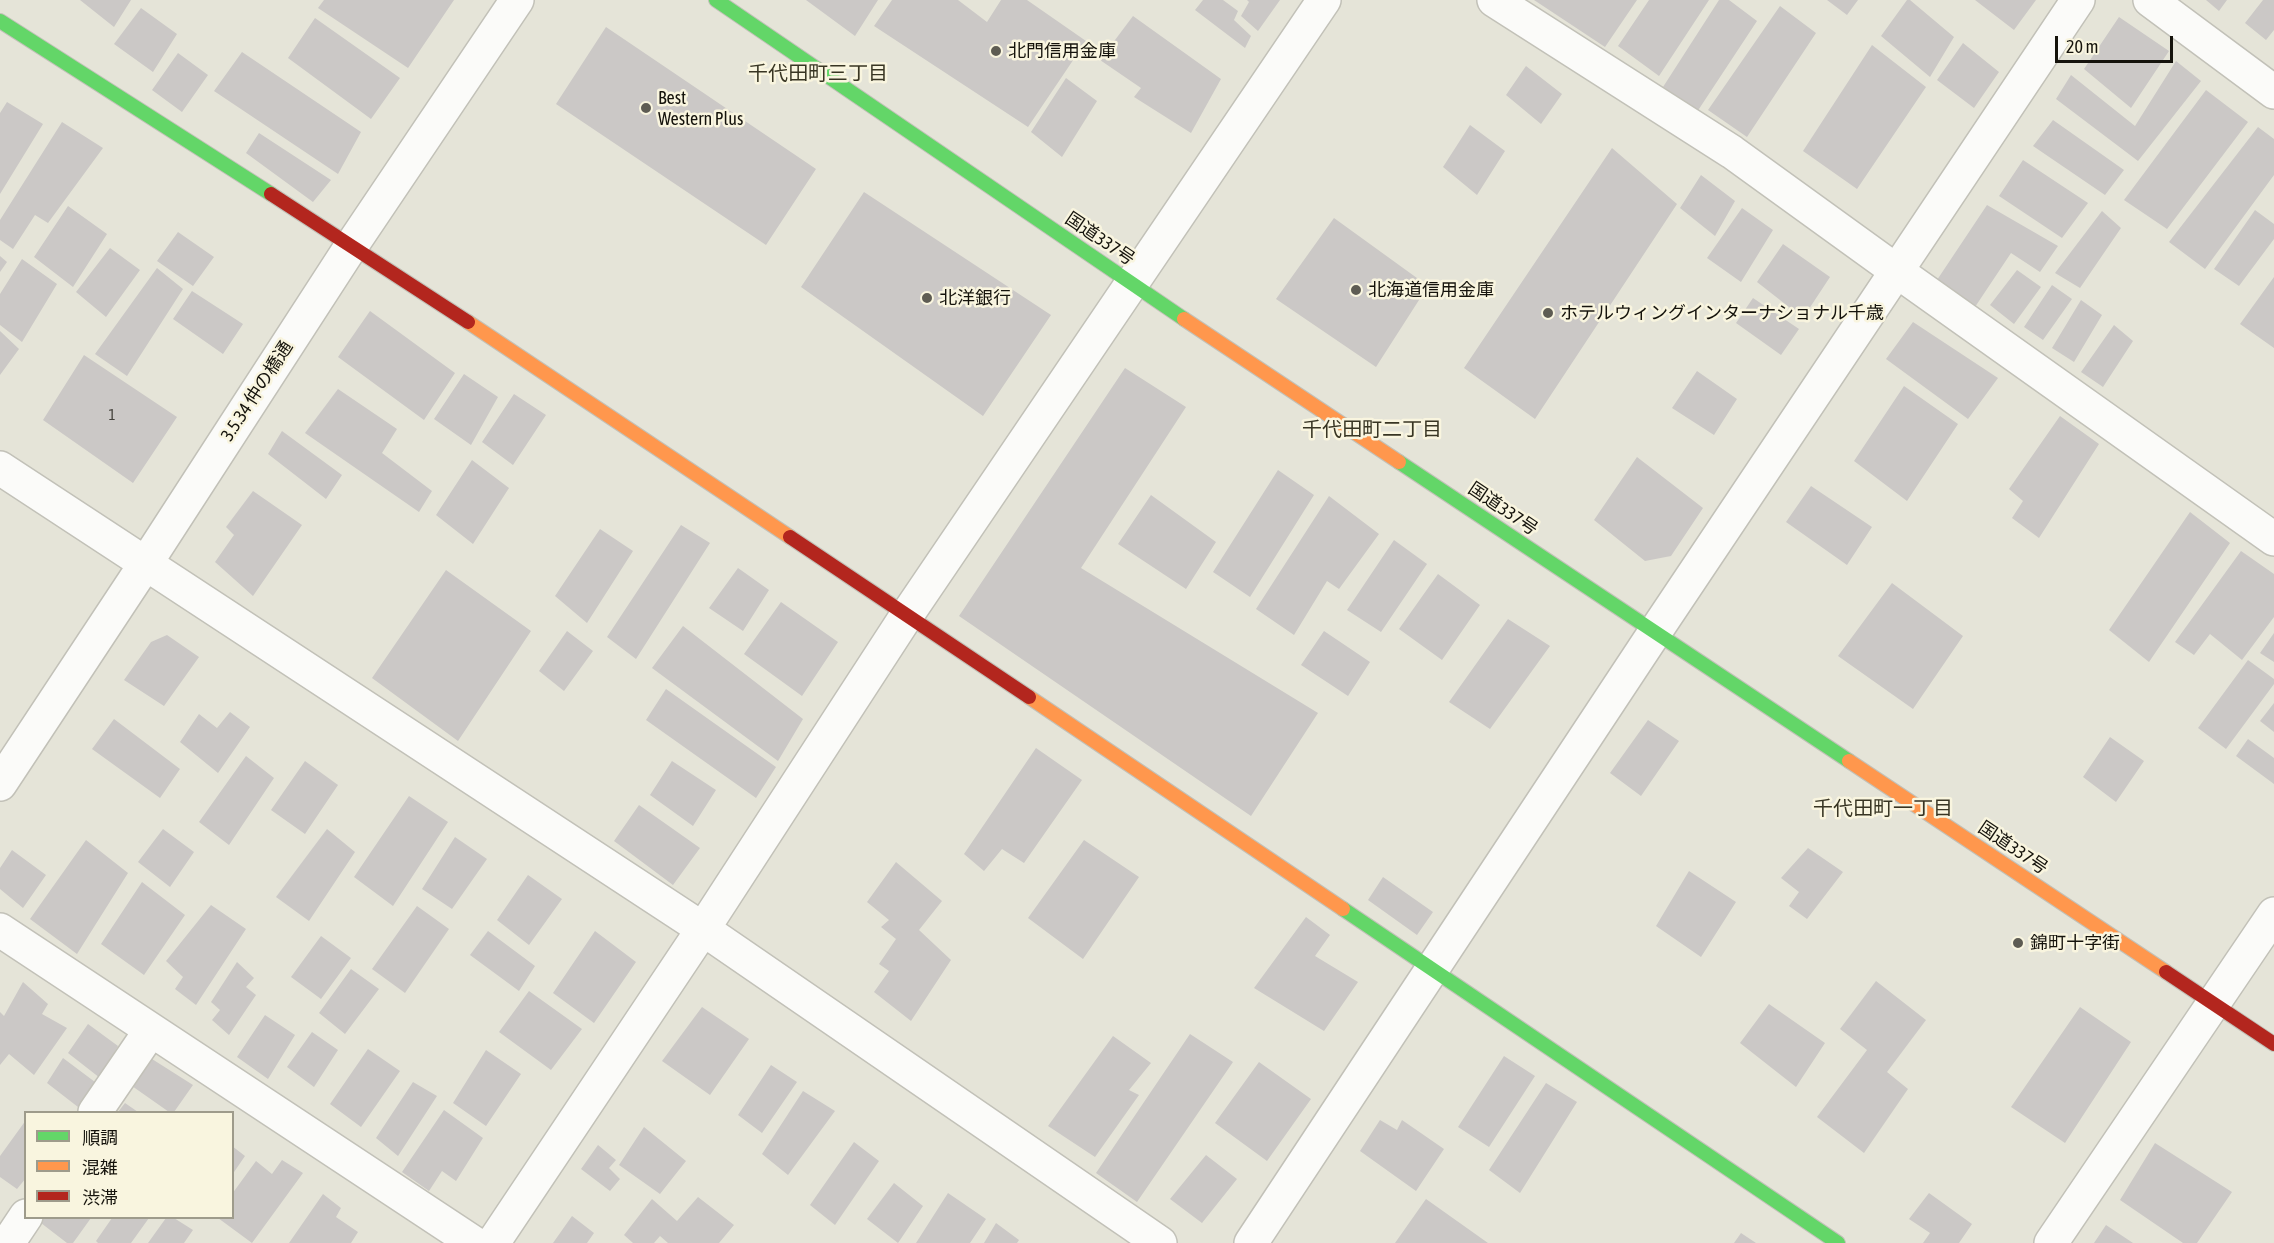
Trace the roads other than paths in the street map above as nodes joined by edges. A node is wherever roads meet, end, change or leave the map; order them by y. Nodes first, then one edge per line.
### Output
1 (516, 0) edge
2 (716, 0) edge
3 (1324, 0) edge
4 (1494, 0) edge
5 (2079, 0) edge
6 (2151, 0) edge
7 (0, 21) edge
8 (2274, 92) edge
9 (351, 245) junction
10 (1898, 272) junction
11 (1134, 283) junction
12 (0, 468) edge
13 (2274, 539) edge
14 (146, 564) junction
15 (907, 615) junction
16 (1655, 632) junction
17 (0, 784) edge
18 (2274, 914) edge
19 (703, 929) junction
20 (0, 930) edge
21 (1434, 969) junction
22 (2213, 1003) junction
23 (151, 1030) junction
24 (2274, 1044) edge
25 (96, 1111) edge
26 (24, 1219) edge
27 (8, 1243) edge
28 (474, 1243) edge
29 (493, 1243) edge
30 (1160, 1243) edge
31 (1251, 1243) edge
32 (1838, 1243) edge
33 (2051, 1243) edge

1 - 9 street, 3.5.34 仲の橋通
2 - 11 main road, 国道337号
3 - 11 street
4 - 10 street
5 - 10 street
6 - 8 street
7 - 9 main road
9 - 14 street, 3.5.34 仲の橋通
9 - 15 main road
10 - 13 street
10 - 16 street
11 - 15 street
11 - 16 main road, 国道337号
12 - 14 street
14 - 17 street, 3.5.34 仲の橋通
14 - 19 street
15 - 19 street
15 - 21 main road
16 - 21 street
16 - 22 main road, 国道337号
18 - 22 street
19 - 29 street
19 - 30 street
20 - 23 street
21 - 31 street
21 - 32 main road
22 - 24 main road, 国道337号
22 - 33 street
23 - 25 street
23 - 28 street
26 - 27 street

